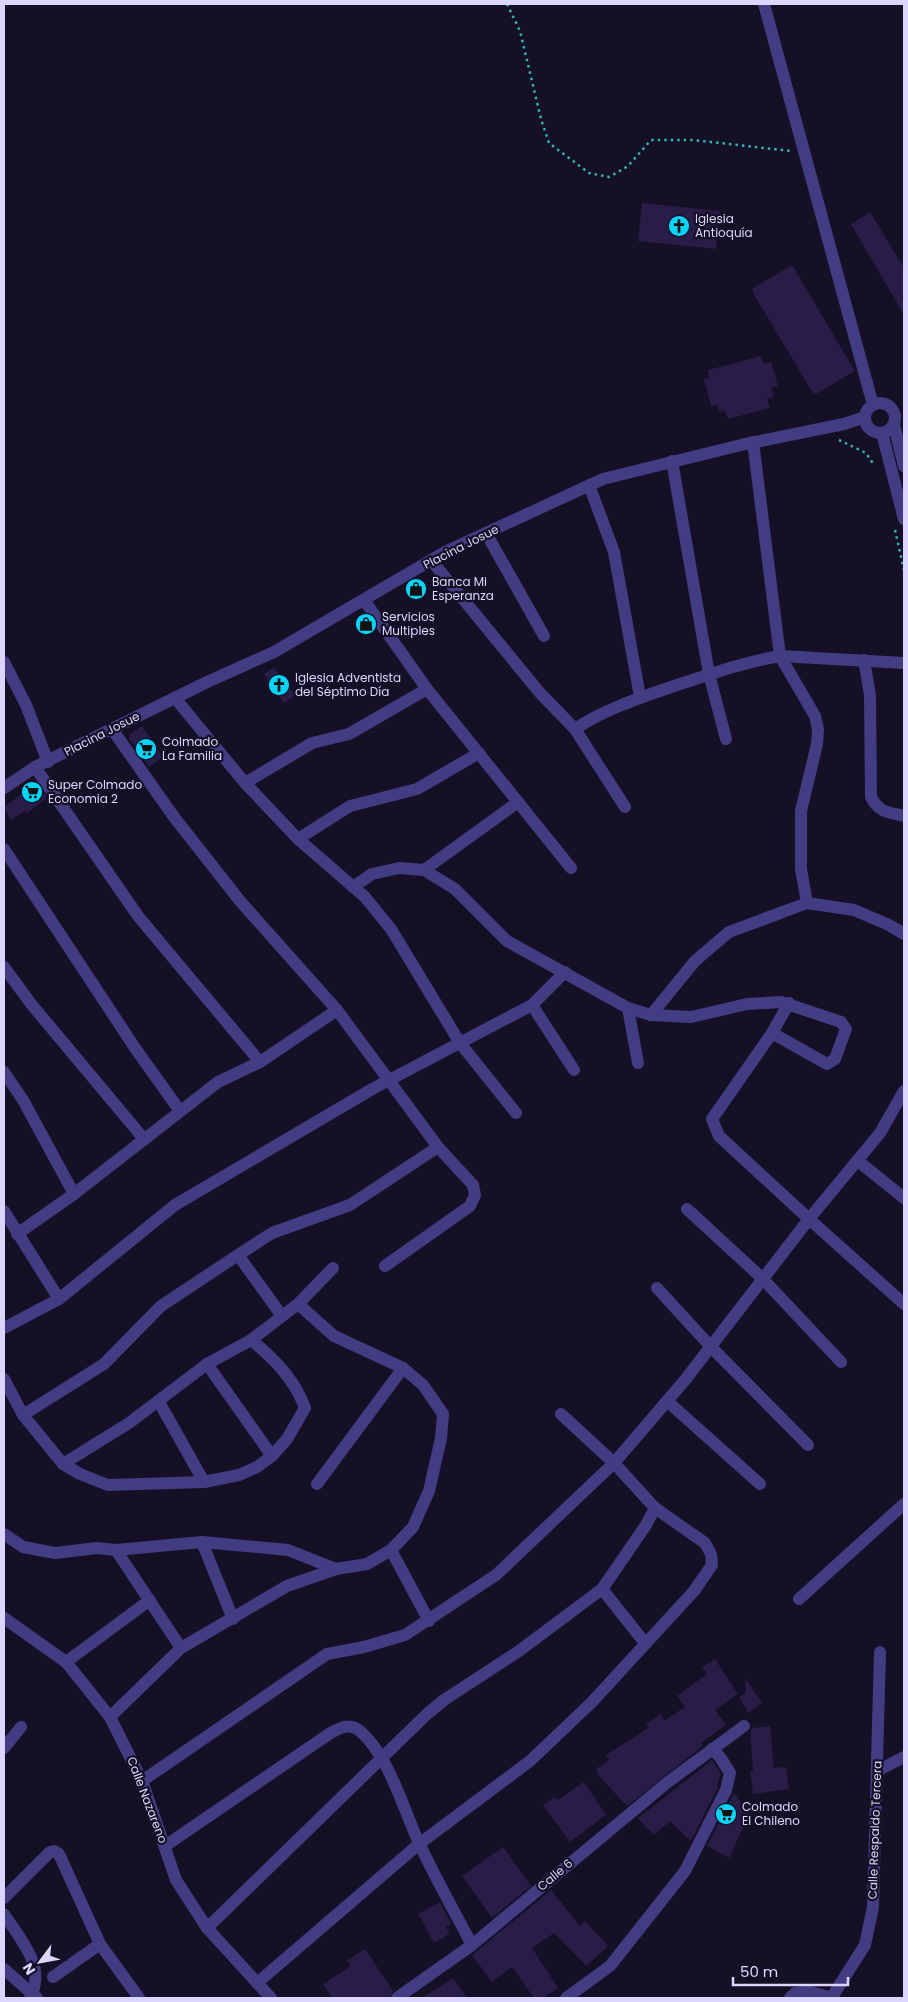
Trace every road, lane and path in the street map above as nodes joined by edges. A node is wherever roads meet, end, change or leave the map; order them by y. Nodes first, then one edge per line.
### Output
1 (506, 4) edge
2 (764, 4) edge
3 (804, 152) junction
4 (873, 405) junction
5 (865, 417) junction
6 (898, 418) edge
7 (882, 433) junction
8 (834, 439) dead end
9 (753, 442) junction
10 (672, 461) junction
11 (904, 466) edge
12 (876, 468) dead end
13 (589, 485) junction
14 (899, 522) edge
15 (486, 533) junction
16 (431, 560) junction
17 (904, 570) edge
18 (364, 600) junction
19 (544, 636) dead end
20 (780, 656) junction
21 (864, 660) junction
22 (4, 662) edge
23 (904, 662) edge
24 (710, 674) junction
25 (427, 689) junction
26 (175, 698) junction
27 (640, 698) junction
28 (112, 729) junction
29 (575, 729) junction
30 (726, 739) dead end
31 (479, 753) junction
32 (48, 762) junction
33 (35, 767) junction
34 (245, 783) junction
35 (4, 787) edge
36 (518, 802) junction
37 (625, 807) dead end
38 (904, 816) edge
39 (298, 839) junction
40 (4, 849) edge
41 (571, 868) dead end
42 (424, 870) junction
43 (353, 887) junction
44 (807, 903) junction
45 (904, 934) edge
46 (4, 967) edge
47 (565, 972) junction
48 (789, 1004) junction
49 (532, 1005) junction
50 (628, 1008) junction
51 (337, 1010) junction
52 (651, 1016) junction
53 (772, 1033) junction
54 (460, 1044) junction
55 (260, 1062) junction
56 (638, 1063) dead end
57 (574, 1070) dead end
58 (4, 1072) edge
59 (390, 1080) junction
60 (904, 1091) edge
61 (180, 1111) junction
62 (516, 1113) dead end
63 (144, 1139) junction
64 (438, 1146) junction
65 (858, 1161) junction
66 (74, 1194) junction
67 (904, 1198) edge
68 (687, 1209) dead end
69 (4, 1210) edge
70 (809, 1218) junction
71 (17, 1234) junction
72 (238, 1255) junction
73 (385, 1266) dead end
74 (333, 1268) dead end
75 (763, 1279) junction
76 (657, 1288) dead end
77 (59, 1299) junction
78 (298, 1304) junction
79 (904, 1304) edge
80 (282, 1316) junction
81 (4, 1328) edge
82 (251, 1340) junction
83 (711, 1347) junction
84 (841, 1362) dead end
85 (206, 1364) junction
86 (403, 1368) junction
87 (4, 1379) edge
88 (667, 1401) junction
89 (159, 1402) junction
90 (560, 1414) dead end
91 (23, 1415) junction
92 (808, 1445) dead end
93 (272, 1456) junction
94 (614, 1463) junction
95 (63, 1464) junction
96 (204, 1482) junction
97 (317, 1484) dead end
98 (760, 1484) dead end
99 (904, 1504) edge
100 (655, 1508) junction
101 (4, 1534) edge
102 (202, 1542) junction
103 (116, 1550) junction
104 (391, 1550) junction
105 (336, 1569) junction
106 (602, 1590) junction
107 (798, 1599) dead end
108 (150, 1600) junction
109 (4, 1618) edge
110 (234, 1619) junction
111 (429, 1621) junction
112 (645, 1644) junction
113 (181, 1648) junction
114 (880, 1652) dead end
115 (66, 1662) junction
116 (110, 1717) junction
117 (21, 1726) dead end
118 (744, 1726) dead end
119 (4, 1748) edge
120 (712, 1749) junction
121 (904, 1757) edge
122 (382, 1758) junction
123 (877, 1771) junction
124 (142, 1781) junction
125 (420, 1844) junction
126 (165, 1846) junction
127 (4, 1898) edge
128 (4, 1914) edge
129 (207, 1928) junction
130 (100, 1944) junction
131 (472, 1945) junction
132 (4, 1969) edge
133 (53, 1977) dead end
134 (257, 1983) junction
135 (33, 1997) edge
136 (139, 1998) edge
137 (271, 1998) edge
138 (397, 1998) edge
139 (566, 1998) edge
140 (790, 1998) edge
141 (833, 1998) edge

1 - 3 path
2 - 3 street
3 - 4 street
4 - 5 street
4 - 6 street
5 - 7 street
5 - 9 street, Placina Josue
6 - 7 street
6 - 11 street
7 - 14 street
8 - 12 path
9 - 10 street, Placina Josue
9 - 20 street
10 - 13 street, Placina Josue
10 - 24 street
13 - 15 street, Placina Josue
13 - 27 street
14 - 17 path
15 - 16 street, Placina Josue
15 - 19 street
16 - 18 street, Placina Josue
16 - 29 street
18 - 25 street
18 - 26 street, Placina Josue
20 - 21 street
20 - 24 street
20 - 44 street
21 - 23 street
21 - 38 street
22 - 32 street
24 - 27 street
24 - 30 street
25 - 31 street
25 - 34 street
26 - 28 street, Placina Josue
26 - 34 street
27 - 29 street
28 - 32 street, Placina Josue
28 - 51 street
29 - 37 street
31 - 36 street
31 - 39 street
32 - 33 street, Placina Josue
33 - 35 street, Placina Josue
33 - 55 street
34 - 39 street
36 - 41 street
36 - 42 street
39 - 43 street
40 - 61 street
42 - 43 street
42 - 47 street
43 - 54 street
44 - 45 street
44 - 52 street
46 - 63 street
47 - 49 street
47 - 50 street
48 - 52 street
48 - 53 street
48 - 53 street
49 - 54 street
49 - 57 street
50 - 52 street
50 - 56 street
51 - 55 street
51 - 59 street
53 - 70 street
54 - 59 street
54 - 62 street
55 - 61 street
58 - 66 street
59 - 64 street
59 - 77 street
60 - 65 street
61 - 63 street
63 - 66 street
64 - 72 street
64 - 73 street
65 - 67 street
65 - 70 street
66 - 71 street
68 - 75 street
69 - 71 street
70 - 75 street
70 - 79 street
71 - 77 street
72 - 80 street
72 - 91 street
74 - 78 street
75 - 83 street
75 - 84 street
76 - 83 street
77 - 81 street
78 - 80 street
78 - 86 street
80 - 82 street
82 - 85 street
82 - 93 street
83 - 88 street
83 - 92 street
85 - 89 street
85 - 93 street
86 - 97 street
86 - 104 street
87 - 91 street
88 - 94 street
88 - 98 street
89 - 95 street
89 - 96 street
90 - 94 street
91 - 95 street
93 - 96 street
94 - 100 street
94 - 111 street
95 - 96 street
99 - 107 street
100 - 106 street
100 - 112 street
101 - 103 street
102 - 103 street
102 - 105 street
102 - 110 street
103 - 108 street
104 - 105 street
104 - 111 street
105 - 110 street
106 - 112 street
106 - 122 street
108 - 113 street
108 - 115 street
109 - 115 street, Calle Nazareno
110 - 113 street
111 - 124 street
112 - 125 street
113 - 116 street
114 - 123 street, Calle Respaldo Tercera
115 - 116 street, Calle Nazareno
116 - 124 street, Calle Nazareno
117 - 119 street
118 - 120 street, Calle 6
120 - 131 street, Calle 6
120 - 139 street
121 - 123 street
122 - 125 street
122 - 126 street
122 - 129 street
123 - 141 street, Calle Respaldo Tercera
124 - 126 street, Calle Nazareno
125 - 131 street
125 - 134 street
126 - 129 street, Calle Nazareno
127 - 130 street
128 - 135 street
129 - 134 street, Calle Nazareno
130 - 133 street
130 - 136 street
131 - 138 street, Calle 6
132 - 135 street
134 - 137 street, Calle Nazareno
140 - 141 street

